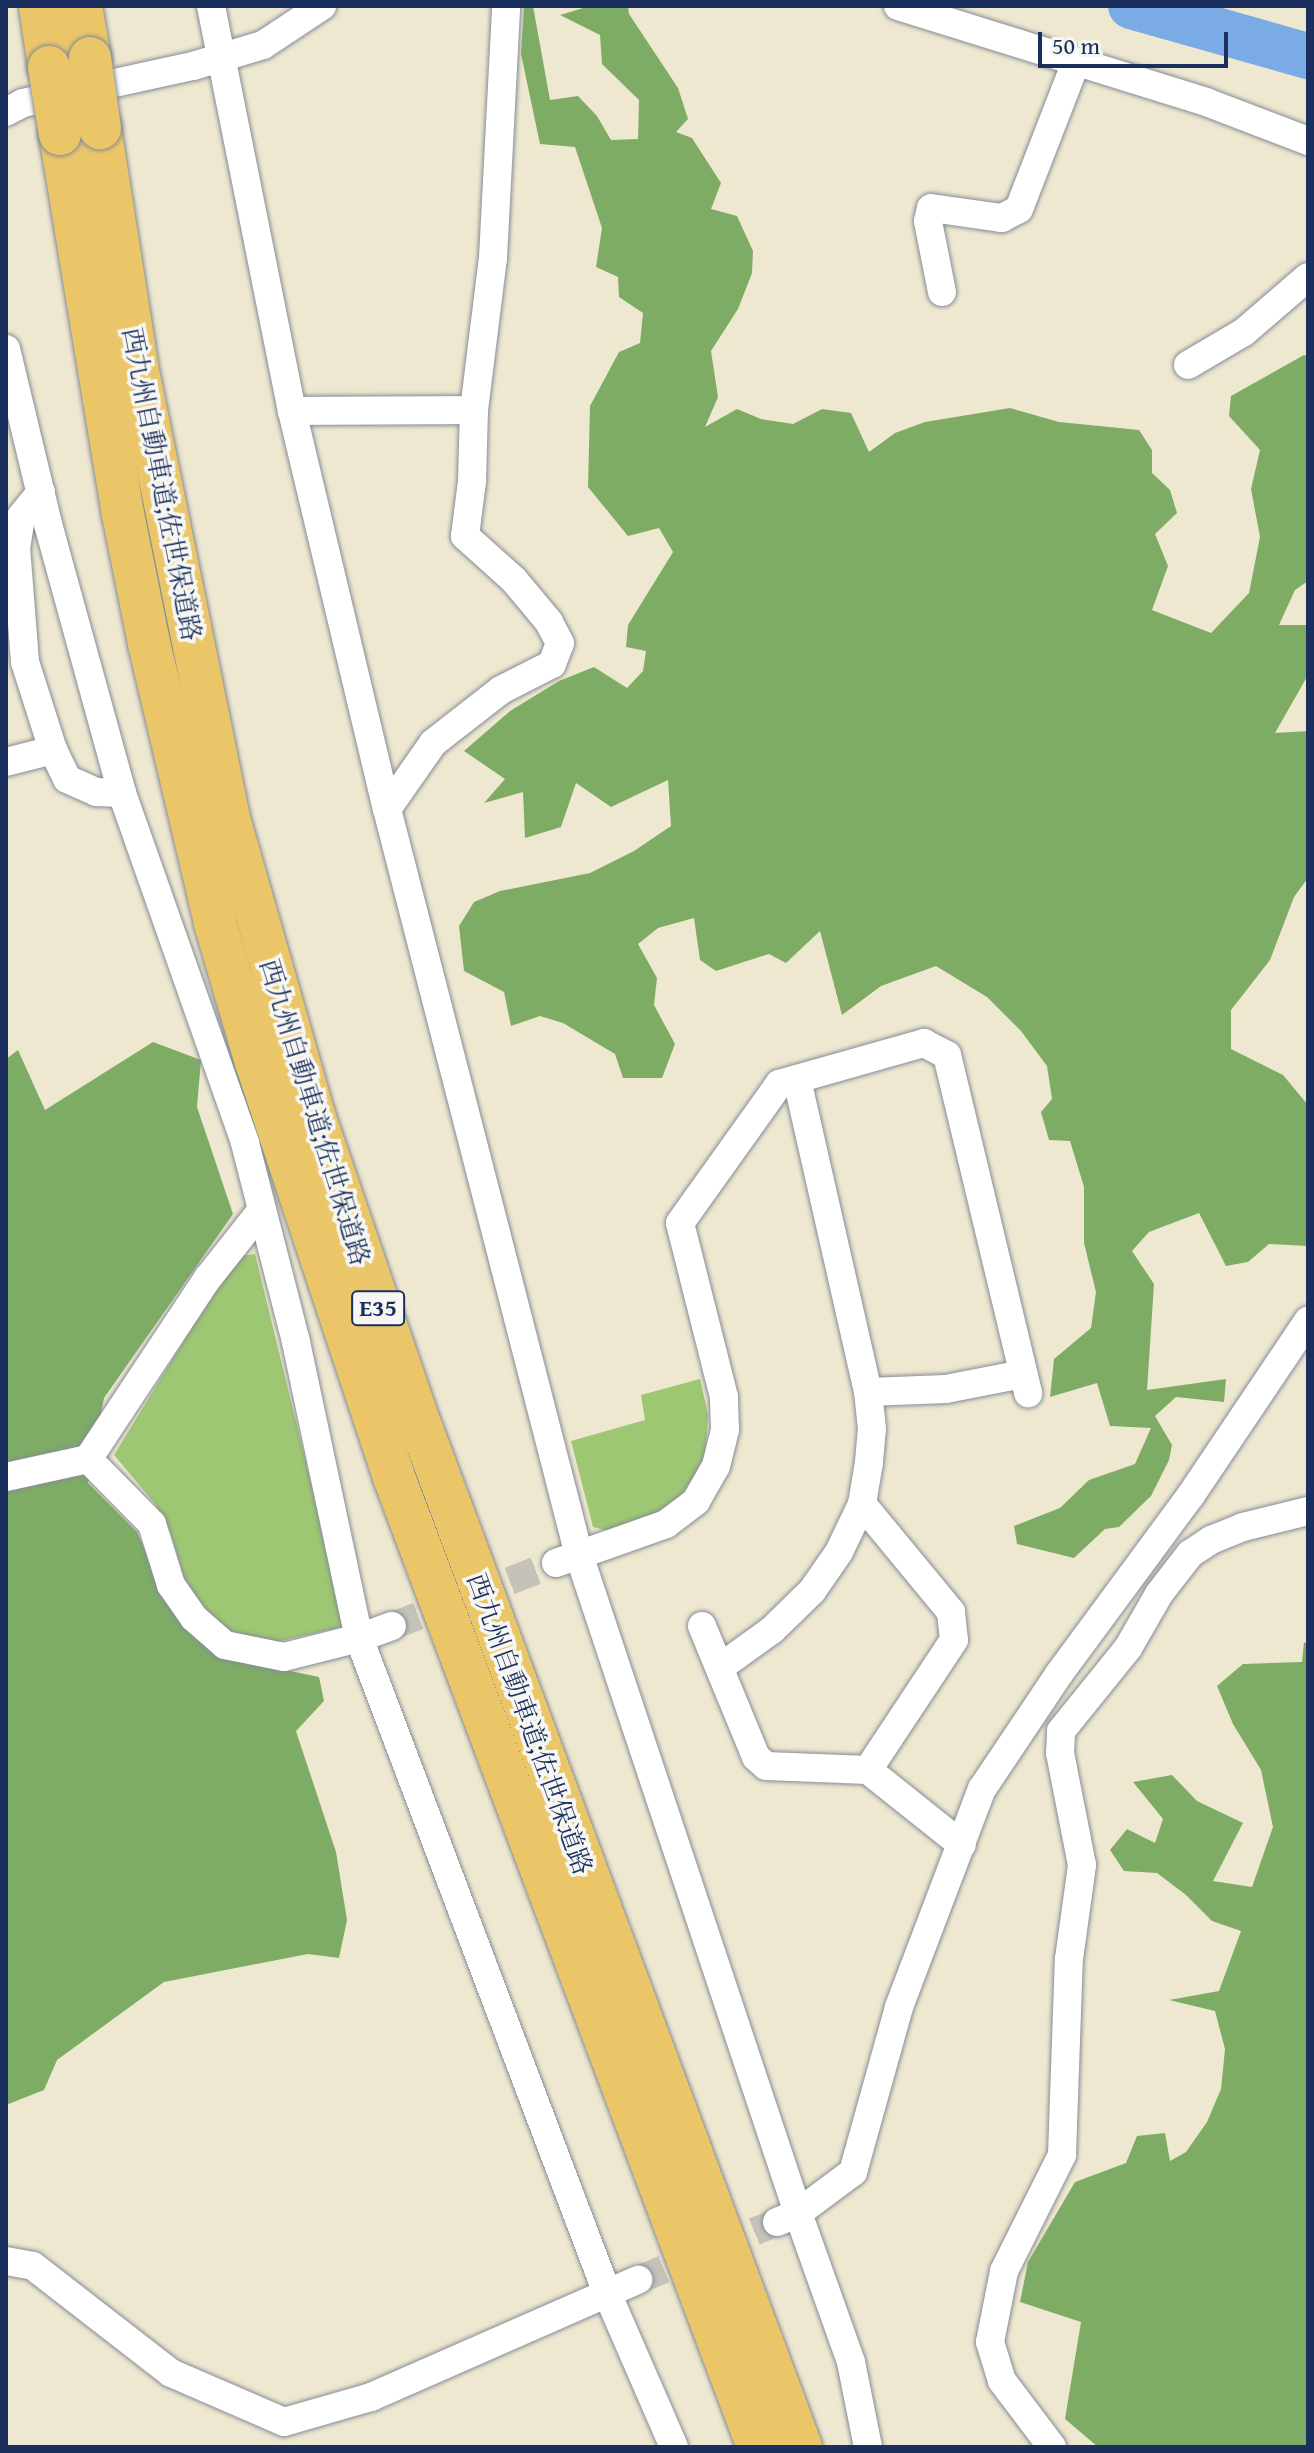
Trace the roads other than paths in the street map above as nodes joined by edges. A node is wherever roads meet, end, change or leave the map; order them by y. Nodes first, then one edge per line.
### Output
1 (40, 6) edge
2 (81, 6) edge
3 (211, 6) edge
4 (322, 6) edge
5 (506, 6) edge
6 (898, 6) edge
7 (220, 59) junction
8 (1076, 62) junction
9 (6, 112) edge
10 (80, 131) junction
11 (1308, 141) edge
12 (1308, 277) edge
13 (942, 292) dead end
14 (6, 349) edge
15 (1188, 365) dead end
16 (474, 410) junction
17 (292, 411) junction
18 (41, 492) junction
19 (53, 750) junction
20 (6, 762) edge
21 (122, 793) junction
22 (387, 809) junction
23 (797, 1079) junction
24 (261, 1211) junction
25 (1308, 1321) edge
26 (868, 1392) junction
27 (88, 1459) junction
28 (6, 1477) edge
29 (862, 1504) junction
30 (1308, 1511) edge
31 (568, 1559) junction
32 (392, 1626) tunnel mouth
33 (702, 1626) dead end
34 (359, 1638) junction
35 (722, 1666) junction
36 (868, 1770) junction
37 (962, 1845) junction
38 (787, 2218) junction
39 (6, 2261) edge
40 (638, 2280) tunnel mouth
41 (607, 2293) junction
42 (674, 2447) edge
43 (758, 2447) edge
44 (801, 2447) edge
45 (868, 2447) edge
46 (1052, 2447) edge

1 - 10 highway, 西九州自動車道;佐世保道路 / E35, bridge
2 - 10 highway, 西九州自動車道;佐世保道路 / E35, bridge
3 - 7 street
4 - 7 street
5 - 16 street
6 - 8 street
7 - 9 street
7 - 17 street
8 - 11 street
8 - 13 street
10 - 43 highway, 西九州自動車道;佐世保道路 / E35
10 - 44 highway, 西九州自動車道;佐世保道路 / E35
12 - 15 street
14 - 18 street
16 - 17 street
16 - 22 street
17 - 22 street
18 - 19 street
18 - 21 street
19 - 20 street
19 - 21 street
21 - 24 street
22 - 31 street
23 - 26 street
23 - 26 street
23 - 31 street
24 - 27 street
24 - 34 street
25 - 37 street
26 - 29 street
27 - 28 street
27 - 34 street
29 - 35 street
29 - 36 street
30 - 46 street
31 - 38 street
32 - 34 street
33 - 35 street
34 - 41 street
35 - 36 street
36 - 37 street
37 - 38 street
38 - 45 street
39 - 41 street
40 - 41 street
41 - 42 street

